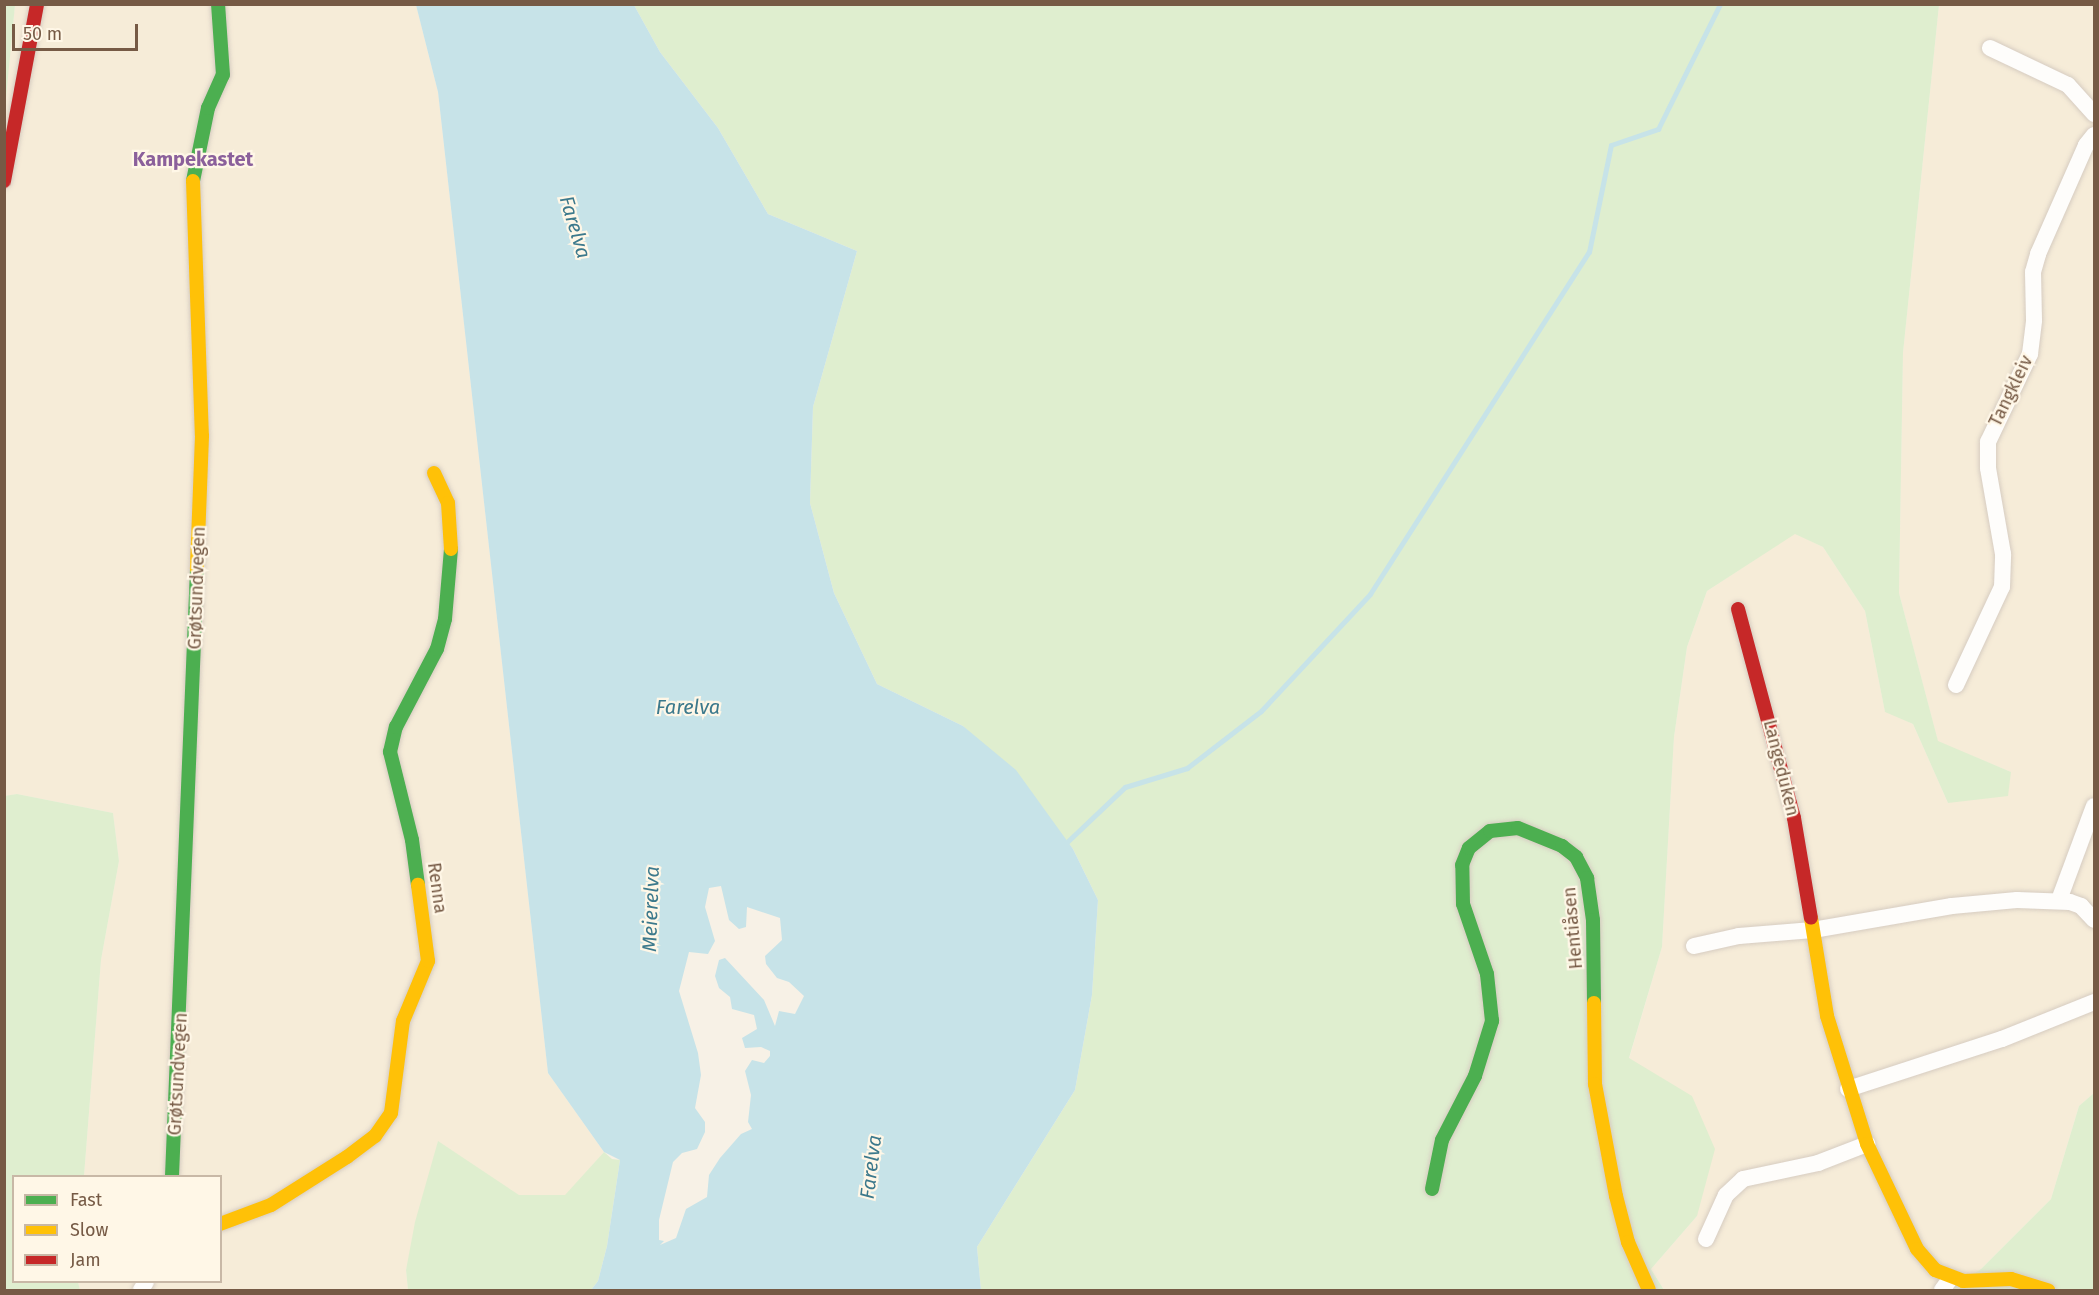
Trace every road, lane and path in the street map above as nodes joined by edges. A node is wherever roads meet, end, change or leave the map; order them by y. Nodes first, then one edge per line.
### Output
1 (37, 4) edge
2 (218, 4) edge
3 (1990, 48) dead end
4 (2094, 114) edge
5 (2094, 135) edge
6 (4, 181) edge
7 (434, 473) dead end
8 (1738, 609) dead end
9 (1956, 685) dead end
10 (2094, 806) edge
11 (2059, 900) junction
12 (2094, 920) edge
13 (1813, 930) junction
14 (1695, 946) dead end
15 (2094, 1002) edge
16 (1848, 1089) junction
17 (1867, 1144) junction
18 (172, 1175) edge
19 (1432, 1189) dead end
20 (222, 1223) edge
21 (1706, 1239) dead end
22 (1946, 1285) edge
23 (1649, 1290) edge
24 (2048, 1290) edge

1 - 6 street
2 - 18 street, Grøtsundvegen
3 - 4 street
5 - 9 street, Tangkleiv
7 - 20 street, Renna
8 - 13 street, Langeduken
10 - 11 street
11 - 12 street
11 - 13 street
13 - 14 street
13 - 16 street, Langeduken
15 - 16 street
16 - 17 street, Langeduken
17 - 21 street
17 - 22 street, Langeduken
19 - 23 street, Hentiåsen
22 - 24 street, Langeduken

